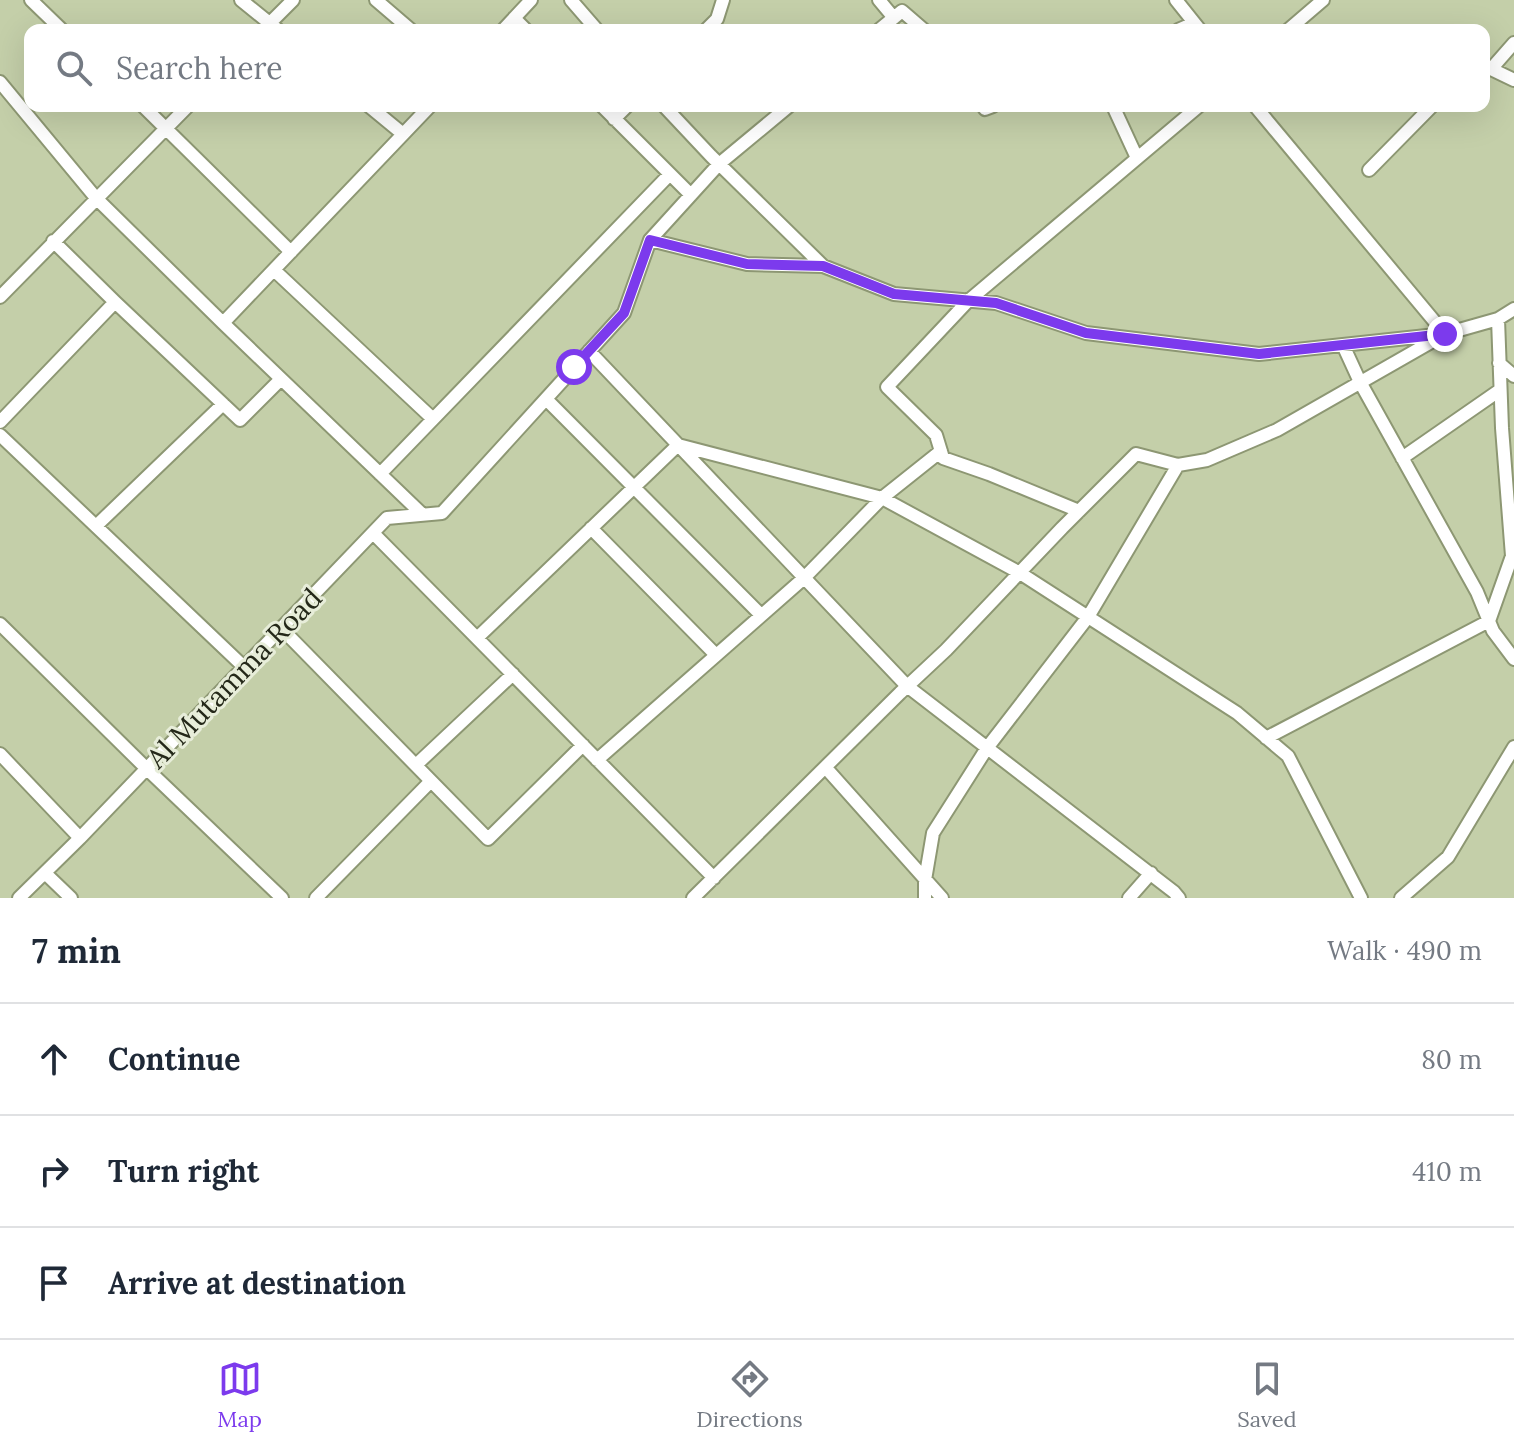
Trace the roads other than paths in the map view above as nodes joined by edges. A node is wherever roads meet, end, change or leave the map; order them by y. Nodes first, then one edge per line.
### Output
1 (31, 0) edge
2 (241, 0) edge
3 (293, 0) edge
4 (376, 0) edge
5 (531, 0) edge
6 (571, 0) edge
7 (723, 0) edge
8 (879, 0) edge
9 (1176, 0) edge
10 (1323, 0) edge
11 (514, 18) junction
12 (894, 18) junction
13 (56, 24) edge
14 (266, 24) edge
15 (273, 24) edge
16 (404, 24) edge
17 (508, 24) edge
18 (520, 24) edge
19 (592, 24) edge
20 (712, 24) edge
21 (886, 24) edge
22 (917, 24) edge
23 (1195, 24) edge
24 (1295, 24) edge
25 (1514, 43) edge
26 (1490, 65) edge
27 (1490, 68) edge
28 (1514, 80) edge
29 (0, 82) edge
30 (24, 111) edge
31 (25, 112) edge
32 (149, 112) edge
33 (182, 112) edge
34 (376, 112) edge
35 (424, 112) edge
36 (608, 112) edge
37 (621, 112) edge
38 (670, 112) edge
39 (782, 112) edge
40 (1116, 112) edge
41 (1192, 112) edge
42 (1260, 112) edge
43 (1426, 112) edge
44 (614, 119) junction
45 (166, 128) junction
46 (403, 134) junction
47 (1137, 158) junction
48 (719, 164) junction
49 (1369, 170) dead end
50 (670, 174) junction
51 (691, 195) junction
52 (96, 198) junction
53 (650, 240) junction
54 (53, 241) junction
55 (291, 252) junction
56 (823, 266) junction
57 (274, 270) junction
58 (0, 297) edge
59 (968, 301) junction
60 (115, 302) junction
61 (1514, 309) edge
62 (1498, 319) junction
63 (223, 323) junction
64 (1445, 334) junction
65 (1343, 345) junction
66 (589, 351) junction
67 (1499, 363) junction
68 (1514, 376) edge
69 (281, 379) junction
70 (1360, 382) junction
71 (1500, 390) junction
72 (546, 399) junction
73 (223, 404) junction
74 (433, 419) junction
75 (0, 422) edge
76 (0, 435) edge
77 (678, 445) junction
78 (941, 451) junction
79 (1402, 458) junction
80 (1178, 465) junction
81 (380, 474) junction
82 (634, 487) junction
83 (882, 498) junction
84 (1079, 511) junction
85 (423, 515) junction
86 (96, 526) junction
87 (591, 528) junction
88 (373, 533) junction
89 (1020, 573) junction
90 (804, 578) junction
91 (761, 615) junction
92 (1088, 617) junction
93 (1489, 621) junction
94 (0, 624) edge
95 (281, 628) junction
96 (477, 638) junction
97 (716, 655) junction
98 (1514, 659) edge
99 (244, 667) junction
100 (513, 674) junction
101 (907, 686) junction
102 (1266, 738) junction
103 (583, 745) junction
104 (1514, 747) edge
105 (987, 748) junction
106 (0, 754) edge
107 (597, 760) junction
108 (416, 765) junction
109 (826, 768) junction
110 (147, 769) junction
111 (431, 781) junction
112 (80, 838) junction
113 (45, 873) junction
114 (1151, 873) junction
115 (714, 878) junction
116 (925, 880) junction
117 (19, 898) edge
118 (71, 898) edge
119 (282, 898) edge
120 (316, 898) edge
121 (693, 898) edge
122 (925, 898) edge
123 (942, 898) edge
124 (1129, 898) edge
125 (1179, 898) edge
126 (1361, 898) edge
127 (1401, 898) edge

1 - 13 street
2 - 14 street
3 - 15 street
4 - 16 street
5 - 11 street
6 - 19 street
7 - 20 street
8 - 12 street
9 - 23 street
10 - 24 street
11 - 17 street
11 - 18 street
12 - 21 street
12 - 22 street
25 - 26 street
27 - 28 street
29 - 30 street
31 - 52 street
32 - 45 street
33 - 45 street
34 - 46 street
35 - 46 street
36 - 44 street
37 - 44 street
38 - 48 street
39 - 48 street
40 - 47 street
41 - 47 street
42 - 64 street
43 - 49 street
44 - 50 street
45 - 52 street
45 - 55 street
46 - 55 street
47 - 59 street
48 - 51 street
48 - 56 street
50 - 51 street
50 - 74 street
51 - 53 street
52 - 54 street
52 - 63 street
53 - 56 street
53 - 66 street
54 - 58 street
54 - 60 street
55 - 57 street
56 - 59 street
57 - 63 street
57 - 74 street
59 - 65 street
59 - 78 street
60 - 73 street
60 - 75 street
61 - 62 street
62 - 64 street
62 - 67 street
63 - 69 street
64 - 65 street
64 - 70 street
65 - 70 street
66 - 72 street
66 - 77 street
67 - 68 street
67 - 71 street
69 - 73 street
69 - 81 street
70 - 79 street
70 - 80 street
71 - 79 street
71 - 93 street
72 - 82 street
72 - 85 street
73 - 86 street
74 - 81 street
76 - 86 street
77 - 82 street
77 - 83 street
77 - 90 street
78 - 83 street
78 - 84 street
79 - 93 street
80 - 84 street
80 - 92 street
81 - 85 street
82 - 87 street
82 - 91 street
83 - 89 street
83 - 90 street
84 - 89 street
85 - 88 street, Al Mutamma Road
86 - 99 street
87 - 96 street
87 - 97 street
88 - 95 street, Al Mutamma Road
88 - 96 street
89 - 92 street
89 - 101 street
90 - 91 street
90 - 101 street
91 - 97 street
92 - 102 street
92 - 105 street
93 - 98 street
93 - 102 street
94 - 110 street
95 - 99 street, Al Mutamma Road
95 - 108 street
96 - 100 street
97 - 107 street
99 - 110 street, Al Mutamma Road
100 - 103 street
100 - 108 street
101 - 105 street
101 - 109 street
102 - 126 street
103 - 107 street
103 - 111 street
104 - 127 street
105 - 114 street
105 - 116 street
106 - 112 street
107 - 115 street
108 - 111 street
109 - 115 street
109 - 116 street
110 - 112 street, Al Mutamma Road
110 - 119 street
111 - 120 street
112 - 113 street, Al Mutamma Road
113 - 117 street, Al Mutamma Road
113 - 118 street
114 - 124 street
114 - 125 street
115 - 121 street
116 - 122 street
116 - 123 street

